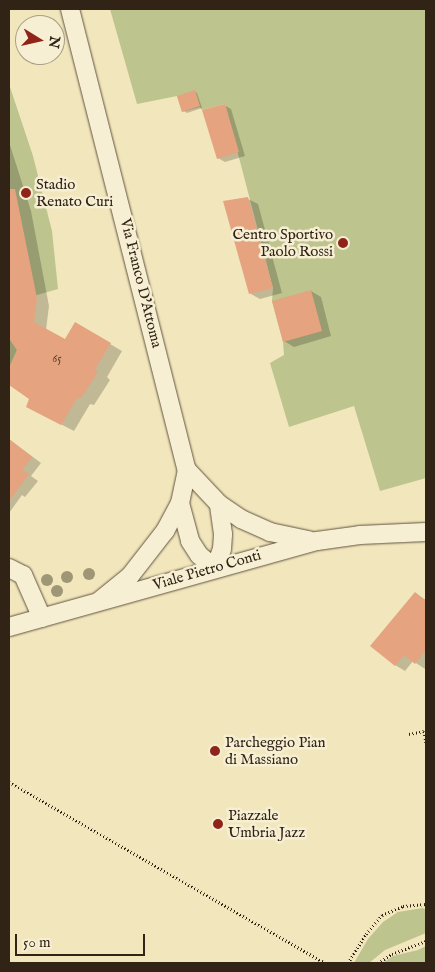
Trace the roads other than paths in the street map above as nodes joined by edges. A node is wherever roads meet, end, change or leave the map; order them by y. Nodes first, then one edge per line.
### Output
1 (70, 9) edge
2 (187, 470) junction
3 (180, 503) junction
4 (219, 504) junction
5 (421, 534) edge
6 (316, 541) junction
7 (9, 568) edge
8 (215, 568) junction
9 (100, 601) junction
10 (42, 618) junction
11 (9, 627) edge

1 - 2 street, Via Franco D'Attoma
2 - 3 street, Via Franco D'Attoma
2 - 4 street, Via Franco D'Attoma
3 - 8 street, Via Franco D'Attoma
3 - 9 street, Via Franco D'Attoma
4 - 6 street, Via Franco D'Attoma
4 - 8 street
5 - 6 street, Viale Pietro Conti
6 - 8 street, Viale Pietro Conti
7 - 10 street
8 - 9 street, Viale Pietro Conti
9 - 10 street, Viale Pietro Conti
10 - 11 street, Viale Pietro Conti

